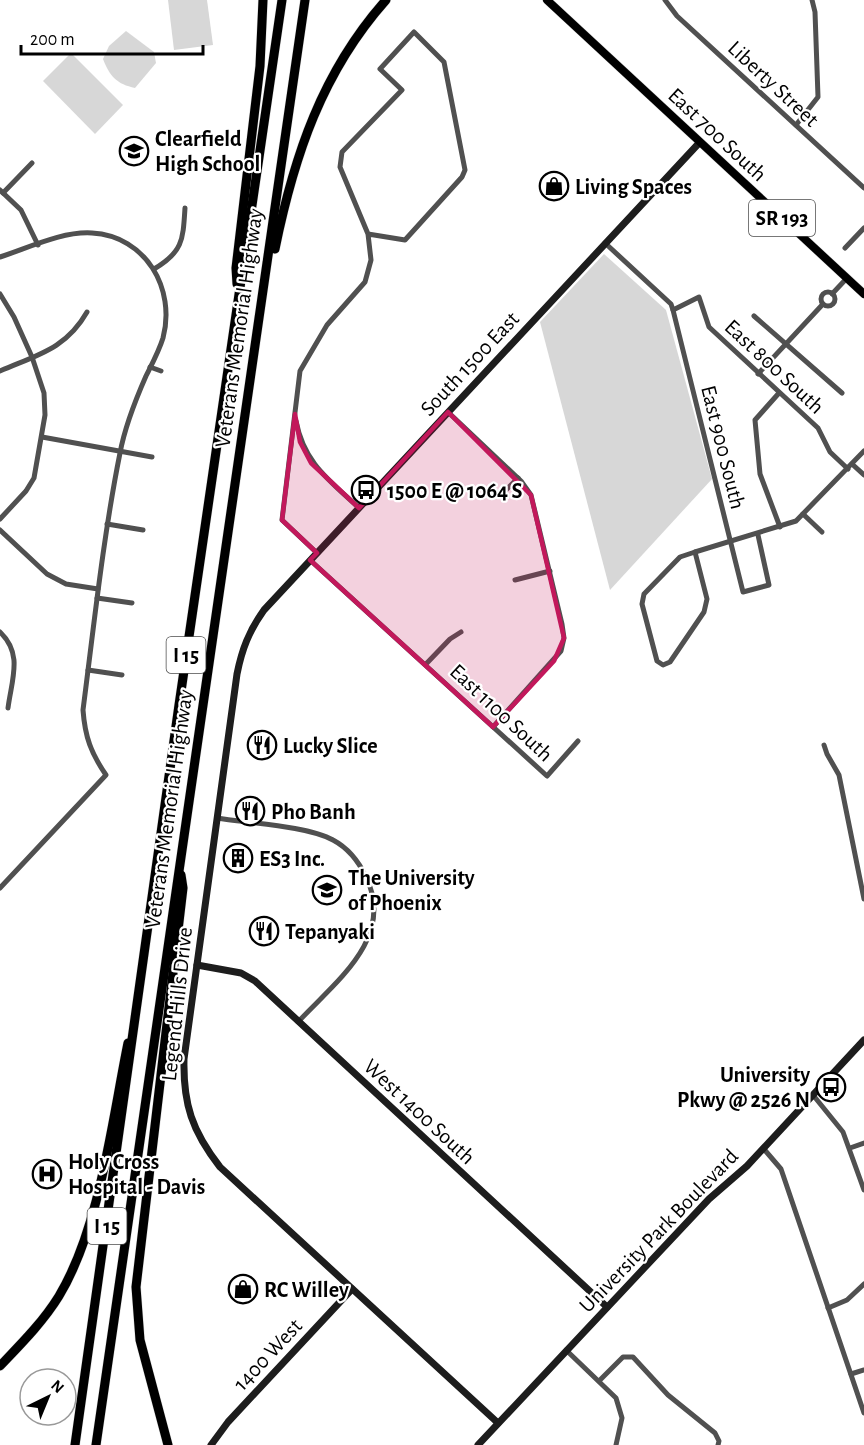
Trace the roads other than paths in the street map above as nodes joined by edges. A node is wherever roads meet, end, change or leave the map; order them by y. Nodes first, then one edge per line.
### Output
1 (263, 0) edge
2 (282, 0) edge
3 (304, 0) edge
4 (386, 0) edge
5 (547, 0) edge
6 (665, 0) edge
7 (812, 0) edge
8 (796, 125) junction
9 (700, 142) junction
10 (32, 163) dead end
11 (864, 188) edge
12 (2, 191) edge
13 (185, 208) dead end
14 (864, 228) edge
15 (368, 234) junction
16 (605, 243) junction
17 (38, 245) junction
18 (845, 248) dead end
19 (0, 257) edge
20 (154, 269) junction
21 (847, 278) junction
22 (0, 294) edge
23 (832, 294) junction
24 (864, 294) edge
25 (823, 303) junction
26 (238, 305) junction
27 (673, 310) junction
28 (87, 312) dead end
29 (754, 316) dead end
30 (256, 342) junction
31 (785, 343) junction
32 (32, 357) junction
33 (150, 367) junction
34 (0, 371) edge
35 (161, 371) dead end
36 (758, 374) junction
37 (778, 393) junction
38 (842, 393) dead end
39 (448, 412) junction
40 (295, 414) junction
41 (42, 437) junction
42 (120, 451) junction
43 (864, 451) edge
44 (152, 457) dead end
45 (850, 467) junction
46 (864, 476) edge
47 (518, 478) junction
48 (504, 492) dead end
49 (359, 508) junction
50 (803, 514) junction
51 (0, 519) edge
52 (107, 524) junction
53 (780, 527) junction
54 (0, 530) edge
55 (143, 530) dead end
56 (822, 532) dead end
57 (758, 535) junction
58 (730, 542) junction
59 (695, 552) junction
60 (317, 553) junction
61 (310, 560) junction
62 (550, 571) junction
63 (514, 580) dead end
64 (98, 589) junction
65 (97, 598) junction
66 (132, 603) dead end
67 (264, 610) joint
68 (0, 632) edge
69 (461, 632) dead end
70 (426, 664) junction
71 (88, 670) junction
72 (122, 675) dead end
73 (8, 708) dead end
74 (493, 727) junction
75 (578, 741) dead end
76 (824, 745) dead end
77 (217, 818) junction
78 (179, 865) junction
79 (0, 888) edge
80 (864, 899) edge
81 (196, 965) junction
82 (138, 1006) junction
83 (298, 1022) junction
84 (864, 1040) edge
85 (813, 1095) junction
86 (864, 1143) edge
87 (764, 1148) junction
88 (850, 1148) junction
89 (864, 1190) edge
90 (864, 1284) edge
91 (352, 1289) junction
92 (607, 1307) junction
93 (828, 1308) junction
94 (567, 1350) junction
95 (0, 1366) edge
96 (864, 1370) edge
97 (851, 1374) junction
98 (600, 1381) junction
99 (864, 1413) edge
100 (498, 1423) junction
101 (718, 1443) edge
102 (75, 1445) edge
103 (96, 1445) edge
104 (168, 1445) edge
105 (211, 1445) edge
106 (478, 1445) edge
107 (616, 1445) edge

1 - 26 highway
2 - 26 highway, Veterans Memorial Highway / I 15
3 - 30 highway, Veterans Memorial Highway / I 15
4 - 30 highway
5 - 9 main road, East 700 South / SR 193
6 - 8 street, Liberty Street
7 - 8 street
8 - 11 street, Liberty Street
9 - 16 street, South 1500 East
9 - 21 main road, East 700 South / SR 193
10 - 12 street
12 - 17 street
13 - 20 street
14 - 18 street
15 - 15 street
15 - 40 street
16 - 27 street
16 - 39 street, South 1500 East
17 - 19 street
17 - 20 street
20 - 33 street
21 - 23 street
21 - 24 main road, East 700 South / SR 193
22 - 32 street
23 - 25 street
23 - 25 street
25 - 31 street
26 - 82 highway, Veterans Memorial Highway / I 15
27 - 36 street, East 800 South
27 - 58 street, East 900 South
28 - 32 street
29 - 31 street
30 - 78 highway, Veterans Memorial Highway / I 15
31 - 36 street
31 - 38 street
32 - 34 street
32 - 41 street
33 - 35 street
33 - 42 street
36 - 37 street, East 800 South
37 - 45 street, East 800 South
37 - 53 street
39 - 47 street
39 - 49 street, South 1500 East
40 - 49 street
40 - 60 street
41 - 42 street
41 - 51 street
42 - 44 street
42 - 52 street
43 - 45 street
45 - 46 street, East 800 South
45 - 50 street
47 - 48 street
47 - 62 street
49 - 60 street, South 1500 East
50 - 53 street
50 - 56 street
52 - 55 street
52 - 64 street
53 - 57 street
54 - 64 street
57 - 58 street
57 - 58 street, East 900 South
58 - 59 street
59 - 59 street
60 - 61 street, South 1500 East
61 - 67 street, South 1500 East
61 - 70 street, East 1100 South
62 - 63 street
62 - 74 street
64 - 65 street
65 - 66 street
65 - 71 street
67 - 77 street, Legend Hills Drive
68 - 73 street
69 - 70 street, East 1100 South
70 - 74 street, East 1100 South
71 - 72 street
71 - 79 street
74 - 75 street, East 1100 South
76 - 80 street
77 - 81 street, Legend Hills Drive
77 - 83 street
78 - 103 highway, Veterans Memorial Highway / I 15
78 - 104 highway
81 - 83 street, West 1400 South
81 - 91 street, Legend Hills Drive
82 - 95 highway
82 - 102 highway, Veterans Memorial Highway / I 15
83 - 92 street, West 1400 South
84 - 85 street, University Park Boulevard
85 - 87 street, University Park Boulevard
85 - 88 street
86 - 88 street
87 - 92 street, University Park Boulevard
87 - 93 street
88 - 89 street
90 - 93 street
91 - 100 street, Legend Hills Drive
91 - 105 street, 1400 West
92 - 94 street, University Park Boulevard
93 - 97 street
94 - 98 street
94 - 100 street, University Park Boulevard
96 - 97 street
97 - 99 street
98 - 101 street
98 - 107 street
100 - 106 street, University Park Boulevard

